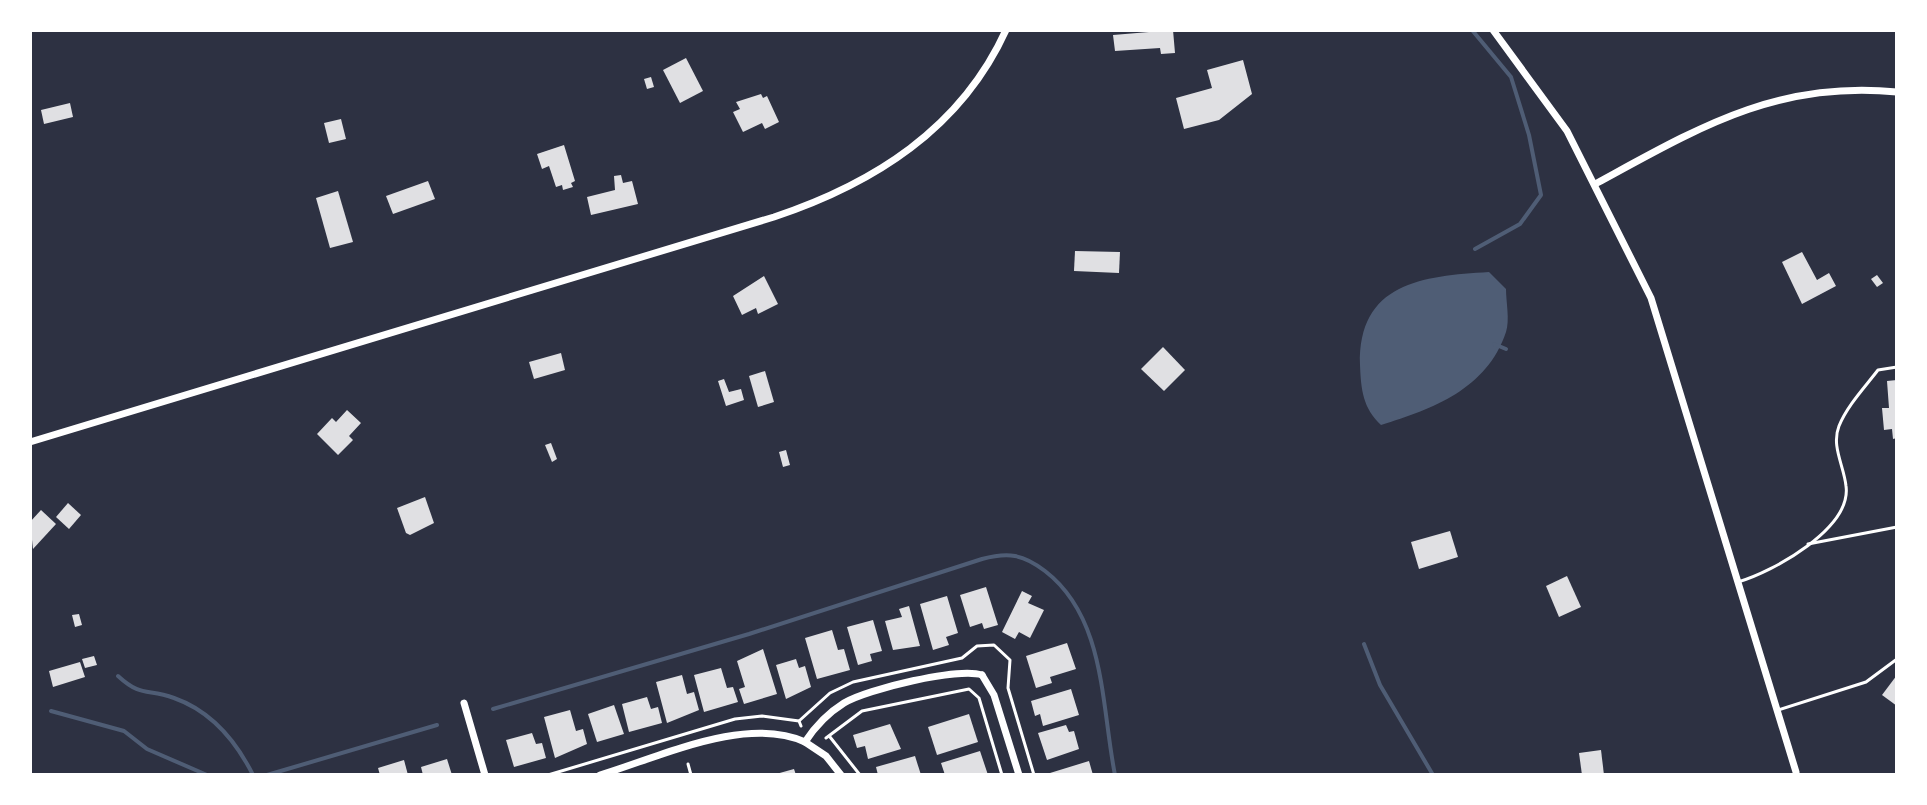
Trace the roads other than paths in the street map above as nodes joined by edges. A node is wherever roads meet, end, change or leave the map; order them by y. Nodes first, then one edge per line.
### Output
1 (1006, 30) edge
2 (1493, 30) edge
3 (1897, 92) edge
4 (1597, 183) junction
5 (1897, 367) edge
6 (30, 442) edge
7 (1897, 527) edge
8 (1805, 545) junction
9 (1738, 582) junction
10 (1897, 659) edge
11 (989, 667) dead end
12 (982, 675) junction
13 (464, 703) dead end
14 (1778, 710) junction
15 (805, 742) junction
16 (1796, 772) dead end
17 (485, 775) edge
18 (600, 775) edge
19 (841, 775) edge
20 (1019, 775) edge

1 - 6 street
2 - 4 street
3 - 4 street
4 - 9 street
5 - 8 lane
7 - 8 lane
8 - 9 lane
9 - 14 street
10 - 14 lane
11 - 12 street
12 - 15 street
12 - 20 street
13 - 17 street
14 - 16 street
15 - 18 street
15 - 19 street

